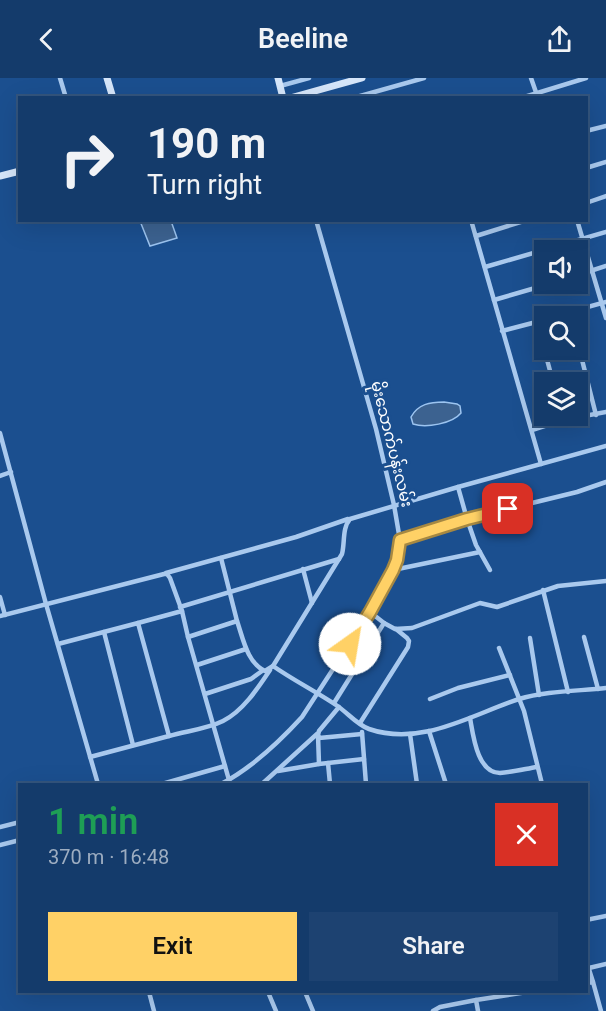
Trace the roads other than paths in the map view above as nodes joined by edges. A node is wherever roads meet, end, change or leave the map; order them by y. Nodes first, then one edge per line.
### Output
1 (60, 78) edge
2 (107, 78) edge
3 (309, 78) edge
4 (362, 78) edge
5 (424, 78) edge
6 (531, 78) edge
7 (586, 78) edge
8 (279, 82) edge
9 (537, 95) edge
10 (65, 96) edge
11 (112, 96) edge
12 (297, 96) edge
13 (360, 96) edge
14 (606, 126) edge
15 (588, 130) edge
16 (606, 162) edge
17 (588, 167) edge
18 (18, 172) edge
19 (0, 176) edge
20 (606, 196) edge
21 (588, 202) edge
22 (317, 222) edge
23 (472, 222) edge
24 (521, 222) edge
25 (578, 222) edge
26 (606, 232) edge
27 (476, 236) junction
28 (582, 239) junction
29 (606, 266) edge
30 (485, 267) junction
31 (592, 270) junction
32 (588, 271) edge
33 (534, 288) edge
34 (494, 300) junction
35 (604, 302) edge
36 (588, 308) edge
37 (606, 318) edge
38 (534, 323) edge
39 (502, 330) junction
40 (582, 360) edge
41 (606, 412) edge
42 (596, 415) junction
43 (588, 416) edge
44 (542, 426) edge
45 (532, 430) junction
46 (0, 433) edge
47 (606, 446) edge
48 (541, 464) junction
49 (10, 472) junction
50 (0, 476) edge
51 (606, 482) edge
52 (458, 487) junction
53 (394, 505) junction
54 (350, 519) junction
55 (467, 519) junction
56 (400, 540) junction
57 (480, 552) junction
58 (221, 558) junction
59 (339, 559) junction
60 (303, 569) junction
61 (393, 570) junction
62 (490, 570) dead end
63 (164, 574) junction
64 (606, 580) edge
65 (543, 590) junction
66 (230, 592) junction
67 (0, 597) edge
68 (312, 603) junction
69 (46, 604) junction
70 (181, 609) junction
71 (370, 612) junction
72 (3, 616) edge
73 (237, 621) junction
74 (138, 623) junction
75 (384, 623) junction
76 (395, 629) junction
77 (104, 632) junction
78 (188, 637) junction
79 (584, 637) dead end
80 (530, 638) dead end
81 (58, 644) junction
82 (500, 648) dead end
83 (246, 649) junction
84 (197, 665) junction
85 (273, 666) junction
86 (262, 671) junction
87 (510, 675) junction
88 (597, 688) junction
89 (606, 688) edge
90 (568, 692) junction
91 (205, 694) junction
92 (318, 694) junction
93 (539, 695) junction
94 (430, 699) dead end
95 (519, 699) junction
96 (334, 703) junction
97 (339, 707) junction
98 (470, 718) junction
99 (214, 725) junction
100 (361, 725) junction
101 (429, 731) junction
102 (318, 734) junction
103 (362, 734) junction
104 (410, 734) junction
105 (169, 736) junction
106 (133, 745) junction
107 (90, 757) junction
108 (364, 759) junction
109 (328, 763) junction
110 (319, 764) junction
111 (225, 766) junction
112 (537, 767) junction
113 (278, 771) junction
114 (229, 780) junction
115 (98, 783) edge
116 (166, 783) edge
117 (223, 783) edge
118 (263, 783) edge
119 (330, 783) edge
120 (366, 783) edge
121 (417, 783) edge
122 (446, 783) edge
123 (542, 783) edge
124 (18, 822) edge
125 (0, 827) edge
126 (18, 840) edge
127 (0, 845) edge
128 (606, 916) edge
129 (588, 920) edge
130 (606, 964) edge
131 (589, 968) joint
132 (590, 983) edge
133 (149, 993) edge
134 (268, 993) edge
135 (305, 993) edge
136 (521, 993) edge
137 (476, 1000) junction
138 (606, 1005) edge
139 (600, 1008) edge
140 (154, 1011) edge
141 (276, 1011) edge
142 (313, 1011) edge
143 (433, 1011) edge
144 (478, 1011) edge

1 - 10 street
2 - 11 street
3 - 8 street
4 - 12 street
5 - 13 street
6 - 9 street
7 - 9 street
14 - 15 street
16 - 17 street
18 - 19 street
20 - 21 street
22 - 53 street, မိုးသောက်ပန်းလမ်း
23 - 27 street
24 - 27 street
25 - 28 street
26 - 28 street
27 - 30 street
28 - 30 street
28 - 31 street
29 - 31 street
30 - 34 street
31 - 32 street
31 - 35 street
33 - 34 street
34 - 39 street
35 - 36 street
35 - 37 street
38 - 39 street
39 - 45 street
40 - 42 street
41 - 42 street
42 - 43 street
44 - 45 street
45 - 48 street
46 - 49 street
47 - 48 street
48 - 52 street
49 - 50 street
49 - 69 street
51 - 55 street
52 - 53 street
52 - 55 street
53 - 54 street
53 - 56 street, မိုးသောက်ပန်းလမ်း
54 - 58 street
54 - 59 street
55 - 56 street
55 - 57 street
56 - 61 street, မိုးသောက်ပန်းလမ်း
57 - 61 street
57 - 62 street
58 - 63 street
58 - 66 street
59 - 60 street
59 - 68 street
60 - 66 street
60 - 68 street
61 - 71 street, မိုးသောက်ပန်းလမ်း
63 - 69 street
63 - 70 street
64 - 65 street
65 - 76 street
65 - 90 street
66 - 70 street
66 - 73 street
67 - 72 street
68 - 85 street
69 - 72 street
69 - 81 street
70 - 74 street
70 - 78 street
71 - 75 street
71 - 92 street, မိုးသောက်ပန်းလမ်း
73 - 78 street
73 - 83 street
74 - 77 street
74 - 105 street
75 - 76 street
75 - 96 street
76 - 100 street
77 - 81 street
77 - 106 street
78 - 84 street
79 - 88 street
80 - 93 street
81 - 107 street
82 - 87 street
83 - 84 street
83 - 86 street
84 - 91 street
85 - 86 street
85 - 92 street
85 - 99 street
86 - 91 street
87 - 94 street
87 - 95 street
88 - 89 street
88 - 90 street
90 - 93 street
91 - 99 street
92 - 96 street
92 - 114 street, မိုးသောက်ပန်းလမ်း
93 - 95 street
95 - 98 street
95 - 112 street
96 - 97 street
97 - 100 street
97 - 102 street
98 - 101 street
98 - 112 street
99 - 105 street
99 - 111 street
100 - 103 street
100 - 104 street
101 - 104 street
101 - 122 street
102 - 103 street
102 - 110 street
102 - 113 street
103 - 108 street
104 - 121 street
105 - 106 street
106 - 107 street
107 - 115 street
108 - 109 street
108 - 120 street
109 - 110 street
109 - 119 street
110 - 113 street
111 - 114 street
111 - 116 street
112 - 123 street
113 - 118 street
114 - 117 street, မိုးသောက်ပန်းလမ်း
124 - 125 street
126 - 127 street
128 - 129 street
130 - 131 street
131 - 132 street
132 - 139 street
133 - 140 street
134 - 141 street
135 - 142 street
136 - 137 street
137 - 143 street
137 - 144 street
138 - 139 street

